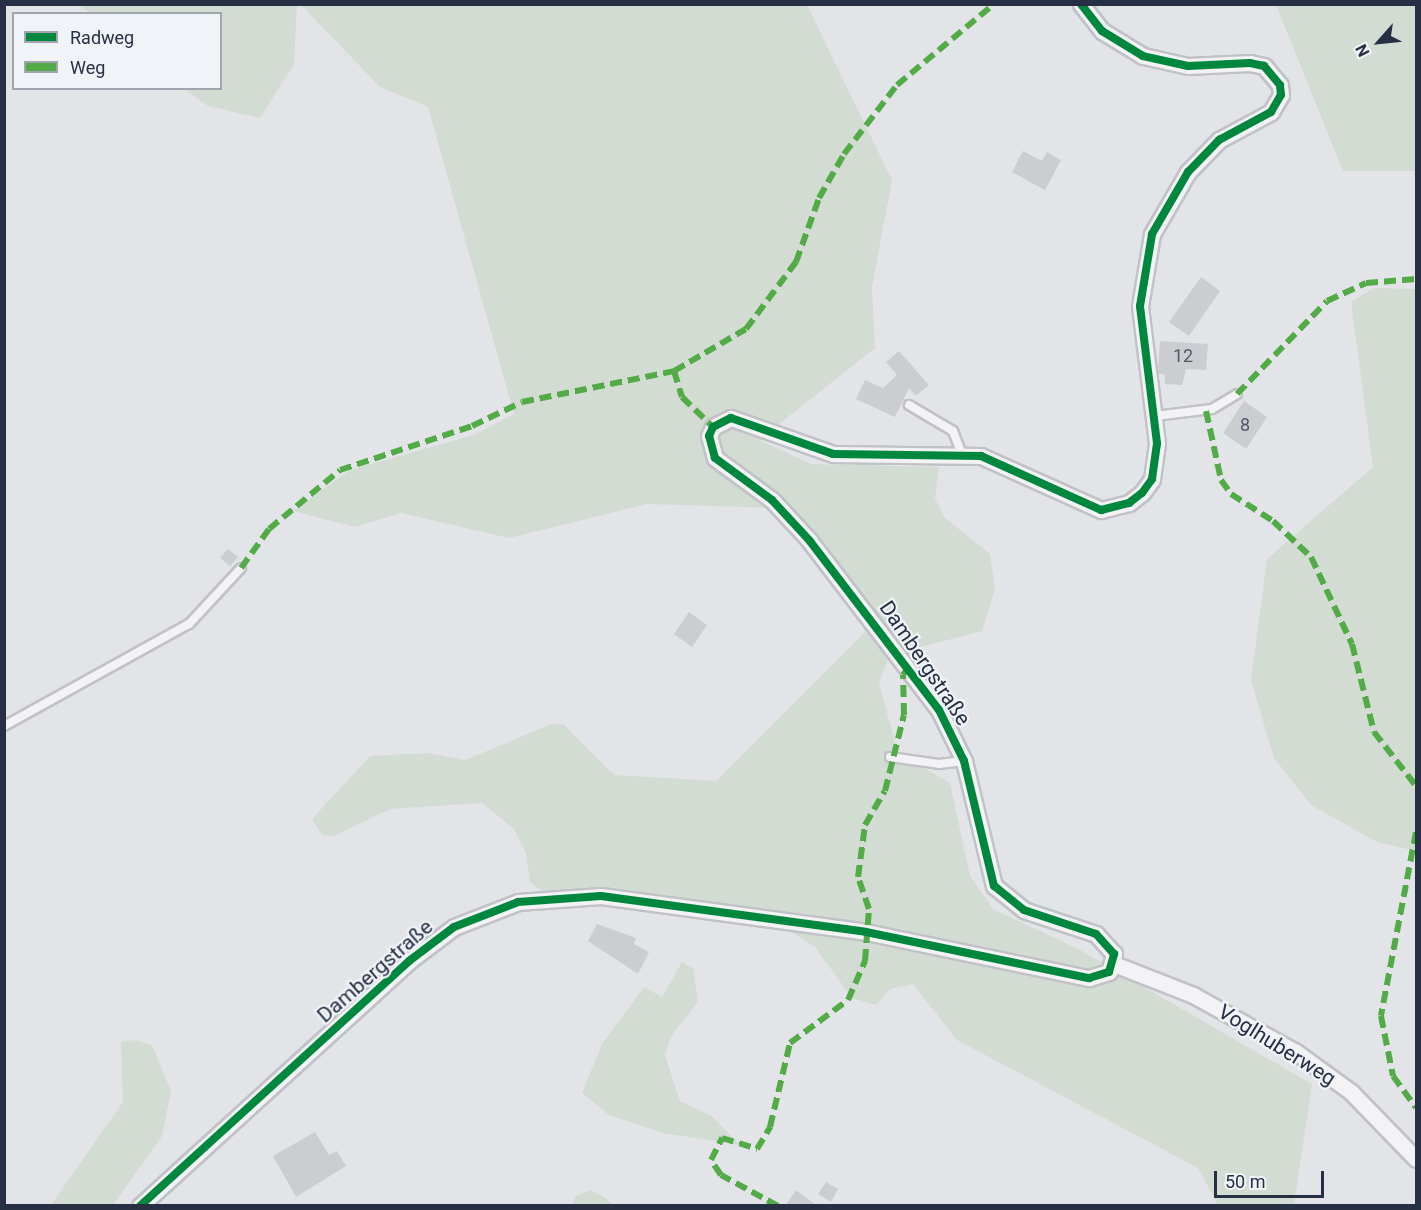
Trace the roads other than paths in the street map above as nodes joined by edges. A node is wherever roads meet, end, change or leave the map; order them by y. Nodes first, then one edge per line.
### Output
1 (1081, 4) edge
2 (1237, 394) dead end
3 (909, 405) dead end
4 (1155, 416) junction
5 (962, 454) junction
6 (241, 568) dead end
7 (4, 726) edge
8 (890, 757) dead end
9 (964, 761) junction
10 (1114, 964) junction
11 (1416, 1159) edge
12 (140, 1206) edge

1 - 4 street, Dambergstraße
2 - 4 lane
3 - 5 lane
4 - 5 street, Dambergstraße
5 - 9 street, Dambergstraße
6 - 7 lane
8 - 9 lane
9 - 10 street, Dambergstraße
10 - 11 street, Voglhuberweg
10 - 12 street, Dambergstraße

